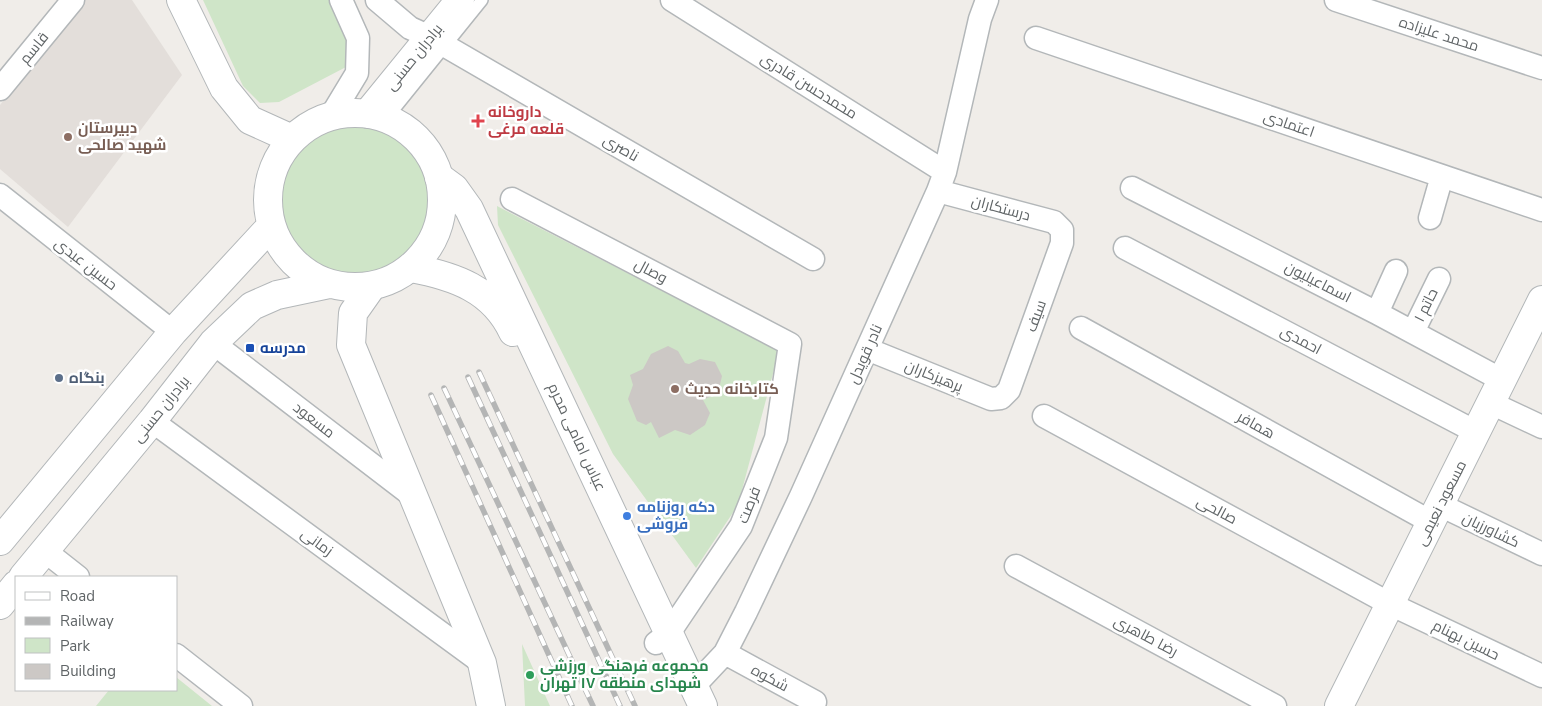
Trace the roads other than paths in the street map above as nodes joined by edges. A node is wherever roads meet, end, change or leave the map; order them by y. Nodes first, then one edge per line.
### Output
1 (180, 0) edge
2 (341, 0) edge
3 (377, 0) edge
4 (460, 0) edge
5 (482, 0) edge
6 (672, 0) edge
7 (987, 0) edge
8 (1336, 0) edge
9 (66, 2) edge
10 (1036, 38) dead end
11 (437, 41) junction
12 (1542, 68) edge
13 (0, 89) edge
14 (332, 116) junction
15 (377, 116) junction
16 (292, 139) junction
17 (1442, 176) junction
18 (439, 178) junction
19 (942, 181) junction
20 (1132, 188) dead end
21 (0, 195) edge
22 (512, 199) dead end
23 (1542, 210) edge
24 (1430, 218) dead end
25 (271, 226) junction
26 (1062, 230) joint
27 (1125, 248) dead end
28 (813, 259) dead end
29 (411, 268) junction
30 (1396, 271) dead end
31 (1439, 279) dead end
32 (328, 284) junction
33 (372, 286) junction
34 (1542, 300) edge
35 (1377, 312) junction
36 (1081, 328) dead end
37 (173, 332) junction
38 (1413, 332) junction
39 (213, 343) junction
40 (790, 344) joint
41 (867, 349) junction
42 (1496, 392) junction
43 (1001, 398) joint
44 (1044, 416) dead end
45 (152, 421) junction
46 (1542, 428) edge
47 (1476, 432) junction
48 (41, 491) junction
49 (414, 497) junction
50 (1436, 513) junction
51 (72, 517) junction
52 (0, 540) edge
53 (45, 551) junction
54 (1542, 554) edge
55 (1016, 566) dead end
56 (24, 576) edge
57 (77, 576) edge
58 (15, 586) edge
59 (1390, 604) junction
60 (0, 605) edge
61 (663, 638) junction
62 (725, 653) junction
63 (178, 657) edge
64 (482, 663) junction
65 (1542, 676) edge
66 (694, 699) edge
67 (815, 702) dead end
68 (241, 706) edge
69 (491, 706) edge
70 (1275, 706) edge
71 (1339, 706) edge

1 - 16 main road
2 - 14 street
3 - 11 street, ناصری
4 - 11 main road, برادران حسنی
5 - 11 lane
6 - 19 street, محمدحسن قادری
7 - 19 street, نادر قویدل
8 - 12 street, محمد علیزاده
9 - 13 street, قاسم
10 - 17 street, اعتمادی
11 - 15 main road, برادران حسنی
11 - 28 street, ناصری
14 - 15 main road
14 - 16 main road
15 - 18 main road
16 - 25 main road
17 - 23 street, اعتمادی
17 - 24 street
18 - 29 main road
18 - 61 main road, عباس امامی محرم
19 - 26 street, درستکاران
19 - 41 street, نادر قویدل
20 - 35 street, اسماعیلیون
21 - 37 street, حسین عبدی
22 - 40 street, وصال
25 - 32 main road
25 - 37 main road
26 - 43 street, سیف
27 - 47 street, احمدی
29 - 33 main road
29 - 61 main road, عباس امامی محرم
30 - 35 street
31 - 38 street, حاتم ۱
32 - 33 main road
32 - 39 main road, برادران حسنی
33 - 49 main road
34 - 42 main road, مسعود نعیمی
35 - 38 street, اسماعیلیون
36 - 50 street, همافر
37 - 48 main road
38 - 42 street, اسماعیلیون
39 - 45 main road, برادران حسنی
39 - 49 street, مسعود
40 - 61 street, فرصت
41 - 43 street, پرهیزکاران
41 - 62 street, نادر قویدل
42 - 46 street, اسماعیلیون
42 - 47 main road, مسعود نعیمی
44 - 59 street, صالحی
45 - 51 main road, برادران حسنی
45 - 64 street, زمانی
47 - 50 main road, مسعود نعیمی
48 - 51 main road
48 - 52 main road
49 - 64 main road
50 - 54 street, کشاورزیان
50 - 59 main road, مسعود نعیمی
51 - 53 main road, برادران حسنی
53 - 56 main road, برادران حسنی
53 - 57 street
55 - 70 street, رضا طاهری
58 - 60 main road
59 - 65 street, حسین بهنام
59 - 71 main road, مسعود نعیمی
61 - 66 main road, عباس امامی محرم
62 - 66 street, نادر قویدل
62 - 67 street, شکوه
63 - 68 street
64 - 69 main road

